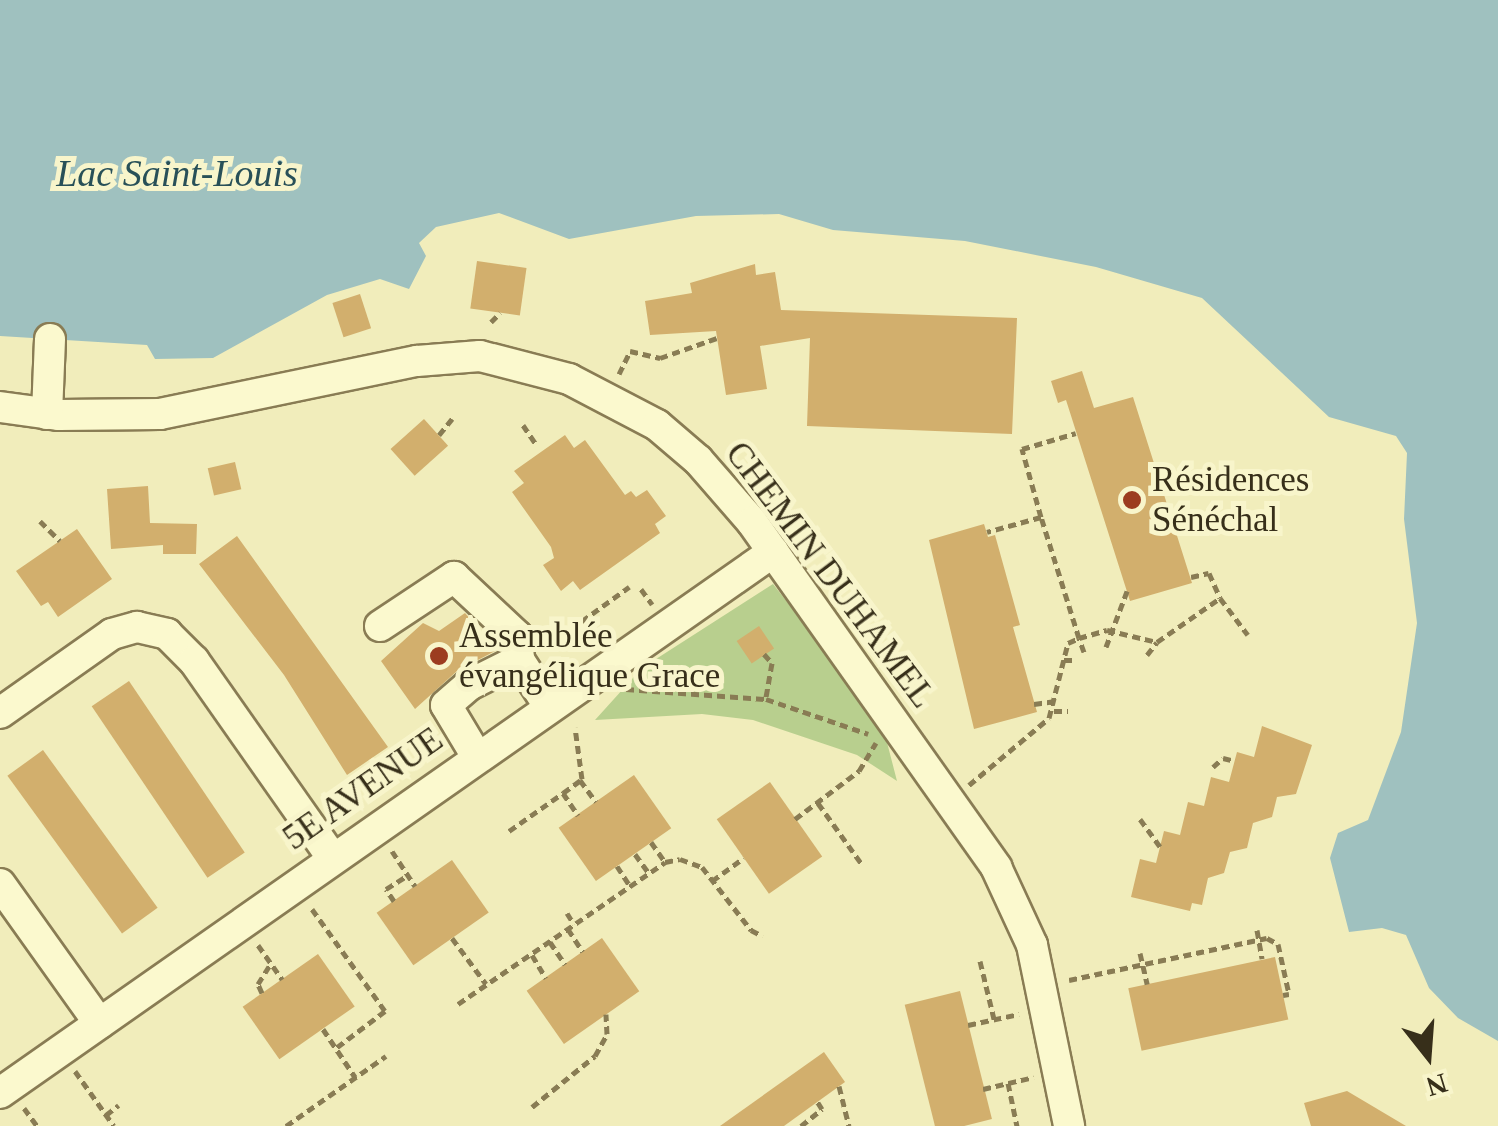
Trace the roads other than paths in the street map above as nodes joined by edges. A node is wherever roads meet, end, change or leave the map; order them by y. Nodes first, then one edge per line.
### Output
1 (50, 339) dead end
2 (47, 414) junction
3 (5, 417) edge
4 (773, 552) junction
5 (380, 626) dead end
6 (519, 660) junction
7 (556, 701) junction
8 (0, 713) edge
9 (476, 755) junction
10 (332, 857) junction
11 (0, 884) edge
12 (99, 1023) junction
13 (0, 1093) edge
14 (1069, 1126) edge

1 - 2 street
2 - 3 street, CHEMIN DUHAMEL
2 - 4 street, CHEMIN DUHAMEL
4 - 7 street, 5E AVENUE
4 - 14 street, CHEMIN DUHAMEL
5 - 6 street
6 - 7 street
6 - 9 street
7 - 9 street, 5E AVENUE
8 - 10 street
9 - 10 street, 5E AVENUE
10 - 12 street, 5E AVENUE
11 - 12 street
12 - 13 street, 5E AVENUE

